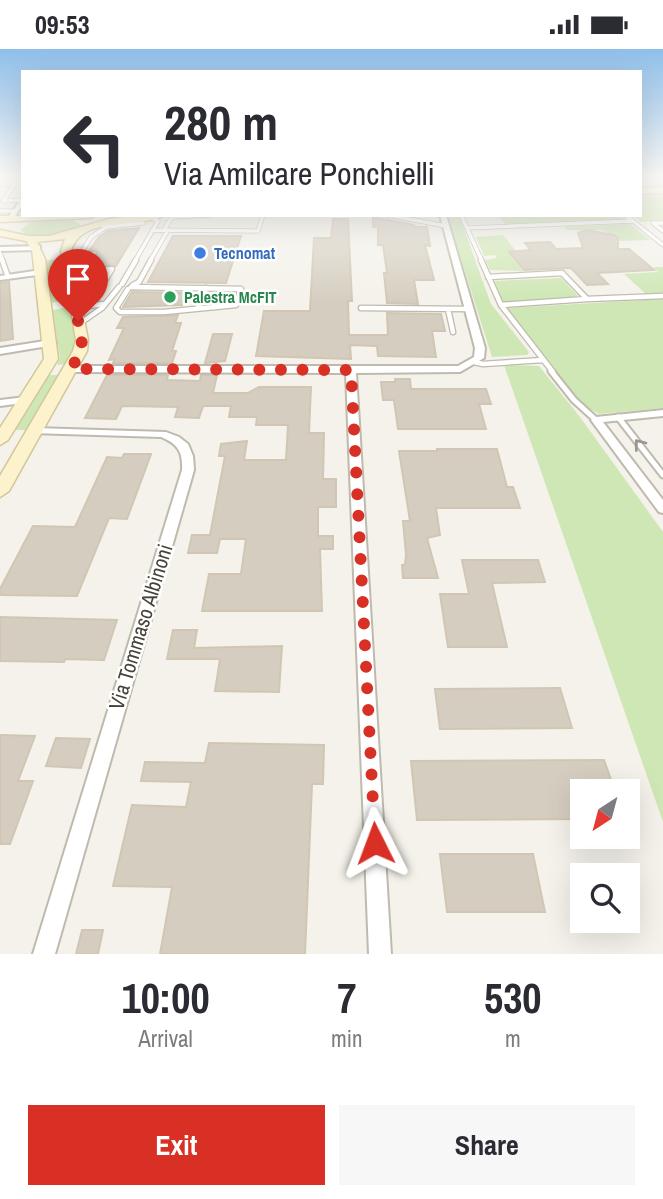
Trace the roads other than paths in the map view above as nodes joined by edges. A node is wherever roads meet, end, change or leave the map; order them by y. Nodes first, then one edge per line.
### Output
1 (48, 218) edge
2 (62, 218) edge
3 (141, 218) edge
4 (144, 218) edge
5 (166, 218) edge
6 (262, 218) edge
7 (404, 218) edge
8 (444, 218) edge
9 (462, 218) edge
10 (629, 218) edge
11 (633, 221) junction
12 (663, 223) edge
13 (104, 225) junction
14 (655, 225) junction
15 (446, 226) junction
16 (639, 226) junction
17 (467, 228) junction
18 (663, 231) edge
19 (78, 232) junction
20 (151, 232) junction
21 (166, 232) junction
22 (0, 233) edge
23 (661, 242) edge
24 (0, 251) edge
25 (34, 251) junction
26 (83, 254) junction
27 (67, 256) junction
28 (87, 271) junction
29 (70, 273) junction
30 (488, 277) junction
31 (4, 278) edge
32 (120, 285) junction
33 (131, 287) junction
34 (206, 288) junction
35 (224, 288) junction
36 (663, 296) edge
37 (587, 299) junction
38 (107, 301) junction
39 (67, 303) junction
40 (218, 306) junction
41 (501, 306) junction
42 (198, 307) junction
43 (361, 308) dead end
44 (448, 309) junction
45 (469, 309) junction
46 (79, 324) junction
47 (453, 332) dead end
48 (51, 343) junction
49 (0, 351) edge
50 (543, 360) junction
51 (474, 362) junction
52 (46, 369) junction
53 (72, 369) junction
54 (351, 370) junction
55 (26, 400) junction
56 (0, 403) edge
57 (663, 413) edge
58 (618, 417) junction
59 (596, 420) junction
60 (34, 433) junction
61 (1, 437) edge
62 (662, 472) edge
63 (0, 491) edge
64 (663, 509) edge
65 (44, 954) edge
66 (380, 954) edge

1 - 25 main road
2 - 19 main road
3 - 13 main road
4 - 20 lane
5 - 21 lane
6 - 21 lane
7 - 15 lane
8 - 15 street
9 - 17 lane
10 - 11 lane
11 - 16 lane
11 - 17 lane
12 - 14 lane
13 - 19 main road
13 - 26 lane
14 - 16 lane
14 - 18 lane
15 - 45 street
16 - 23 lane
17 - 30 lane
19 - 25 main road
19 - 27 main road
20 - 21 lane
20 - 32 lane
21 - 33 lane
22 - 25 main road
24 - 25 street
24 - 31 lane
25 - 27 main road
25 - 31 street
25 - 39 main road
26 - 27 lane
26 - 28 lane
27 - 29 main road
28 - 29 lane
28 - 39 lane
29 - 39 main road
30 - 37 lane
30 - 41 lane
32 - 33 lane
32 - 38 lane
33 - 34 lane
33 - 42 lane
34 - 35 lane
34 - 42 lane
35 - 40 lane
35 - 40 lane
36 - 37 lane
37 - 41 lane
38 - 39 lane
38 - 46 lane
39 - 46 main road
39 - 48 main road
40 - 42 lane
41 - 50 lane
43 - 44 lane
44 - 45 lane
44 - 47 lane
45 - 51 street
46 - 53 main road
48 - 49 street
48 - 52 main road
50 - 51 lane
50 - 59 lane
51 - 54 street
52 - 53 main road
52 - 55 main road
53 - 54 street
53 - 60 main road
54 - 66 street
55 - 56 street
55 - 61 main road
57 - 58 street
58 - 59 street
62 -> 58 lane
59 - 64 street
60 - 61 main road
60 - 63 main road
60 - 65 street, Via Tommaso Albinoni

